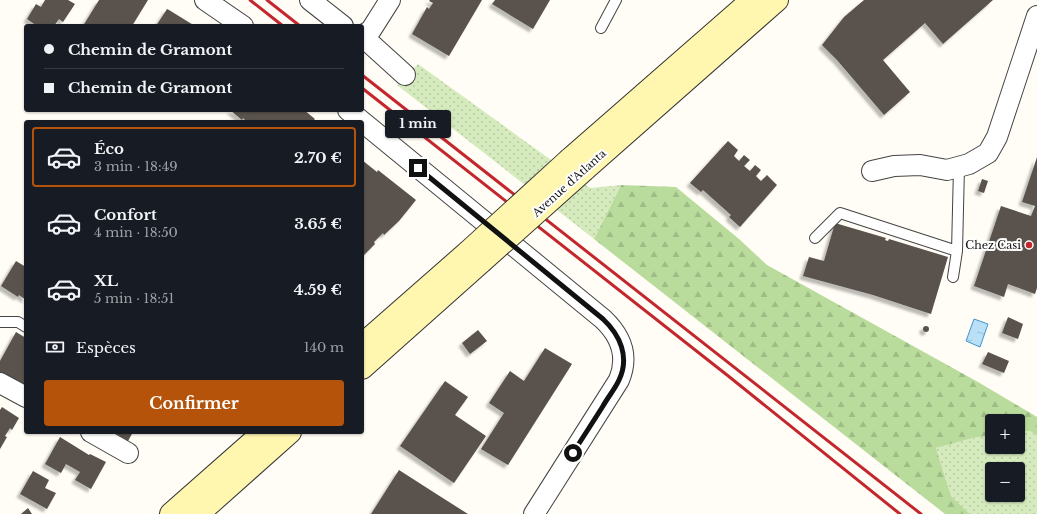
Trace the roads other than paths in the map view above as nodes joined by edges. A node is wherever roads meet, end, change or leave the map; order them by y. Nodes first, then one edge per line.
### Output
1 (205, 0) edge
2 (310, 0) edge
3 (390, 0) edge
4 (616, 0) edge
5 (752, 0) edge
6 (777, 0) edge
7 (1037, 16) edge
8 (240, 24) edge
9 (340, 24) edge
10 (601, 28) dead end
11 (364, 35) edge
12 (364, 38) edge
13 (405, 75) dead end
14 (350, 112) edge
15 (360, 120) edge
16 (364, 123) edge
17 (577, 164) junction
18 (959, 167) junction
19 (872, 171) dead end
20 (815, 238) dead end
21 (957, 251) junction
22 (475, 257) junction
23 (954, 277) dead end
24 (0, 322) edge
25 (24, 326) edge
26 (364, 343) edge
27 (364, 366) edge
28 (0, 383) edge
29 (24, 396) edge
30 (98, 434) edge
31 (262, 434) edge
32 (288, 434) edge
33 (128, 453) dead end
34 (171, 514) edge
35 (198, 514) edge
36 (534, 514) edge

1 - 8 street
2 - 9 street
3 - 11 street
4 - 10 lane
5 - 17 main road, Avenue d'Atlanta
6 - 17 main road, Avenue d'Atlanta
7 - 18 street
12 - 13 street
14 - 15 street
16 - 36 street
17 - 22 main road, Avenue d'Atlanta, bridge
18 - 19 street
18 - 21 lane
20 - 21 lane
21 - 23 lane
22 - 26 main road, Avenue d'Atlanta
22 - 27 main road, Avenue d'Atlanta
24 - 25 lane
28 - 29 street
30 - 33 street
31 - 34 main road
32 - 35 main road

